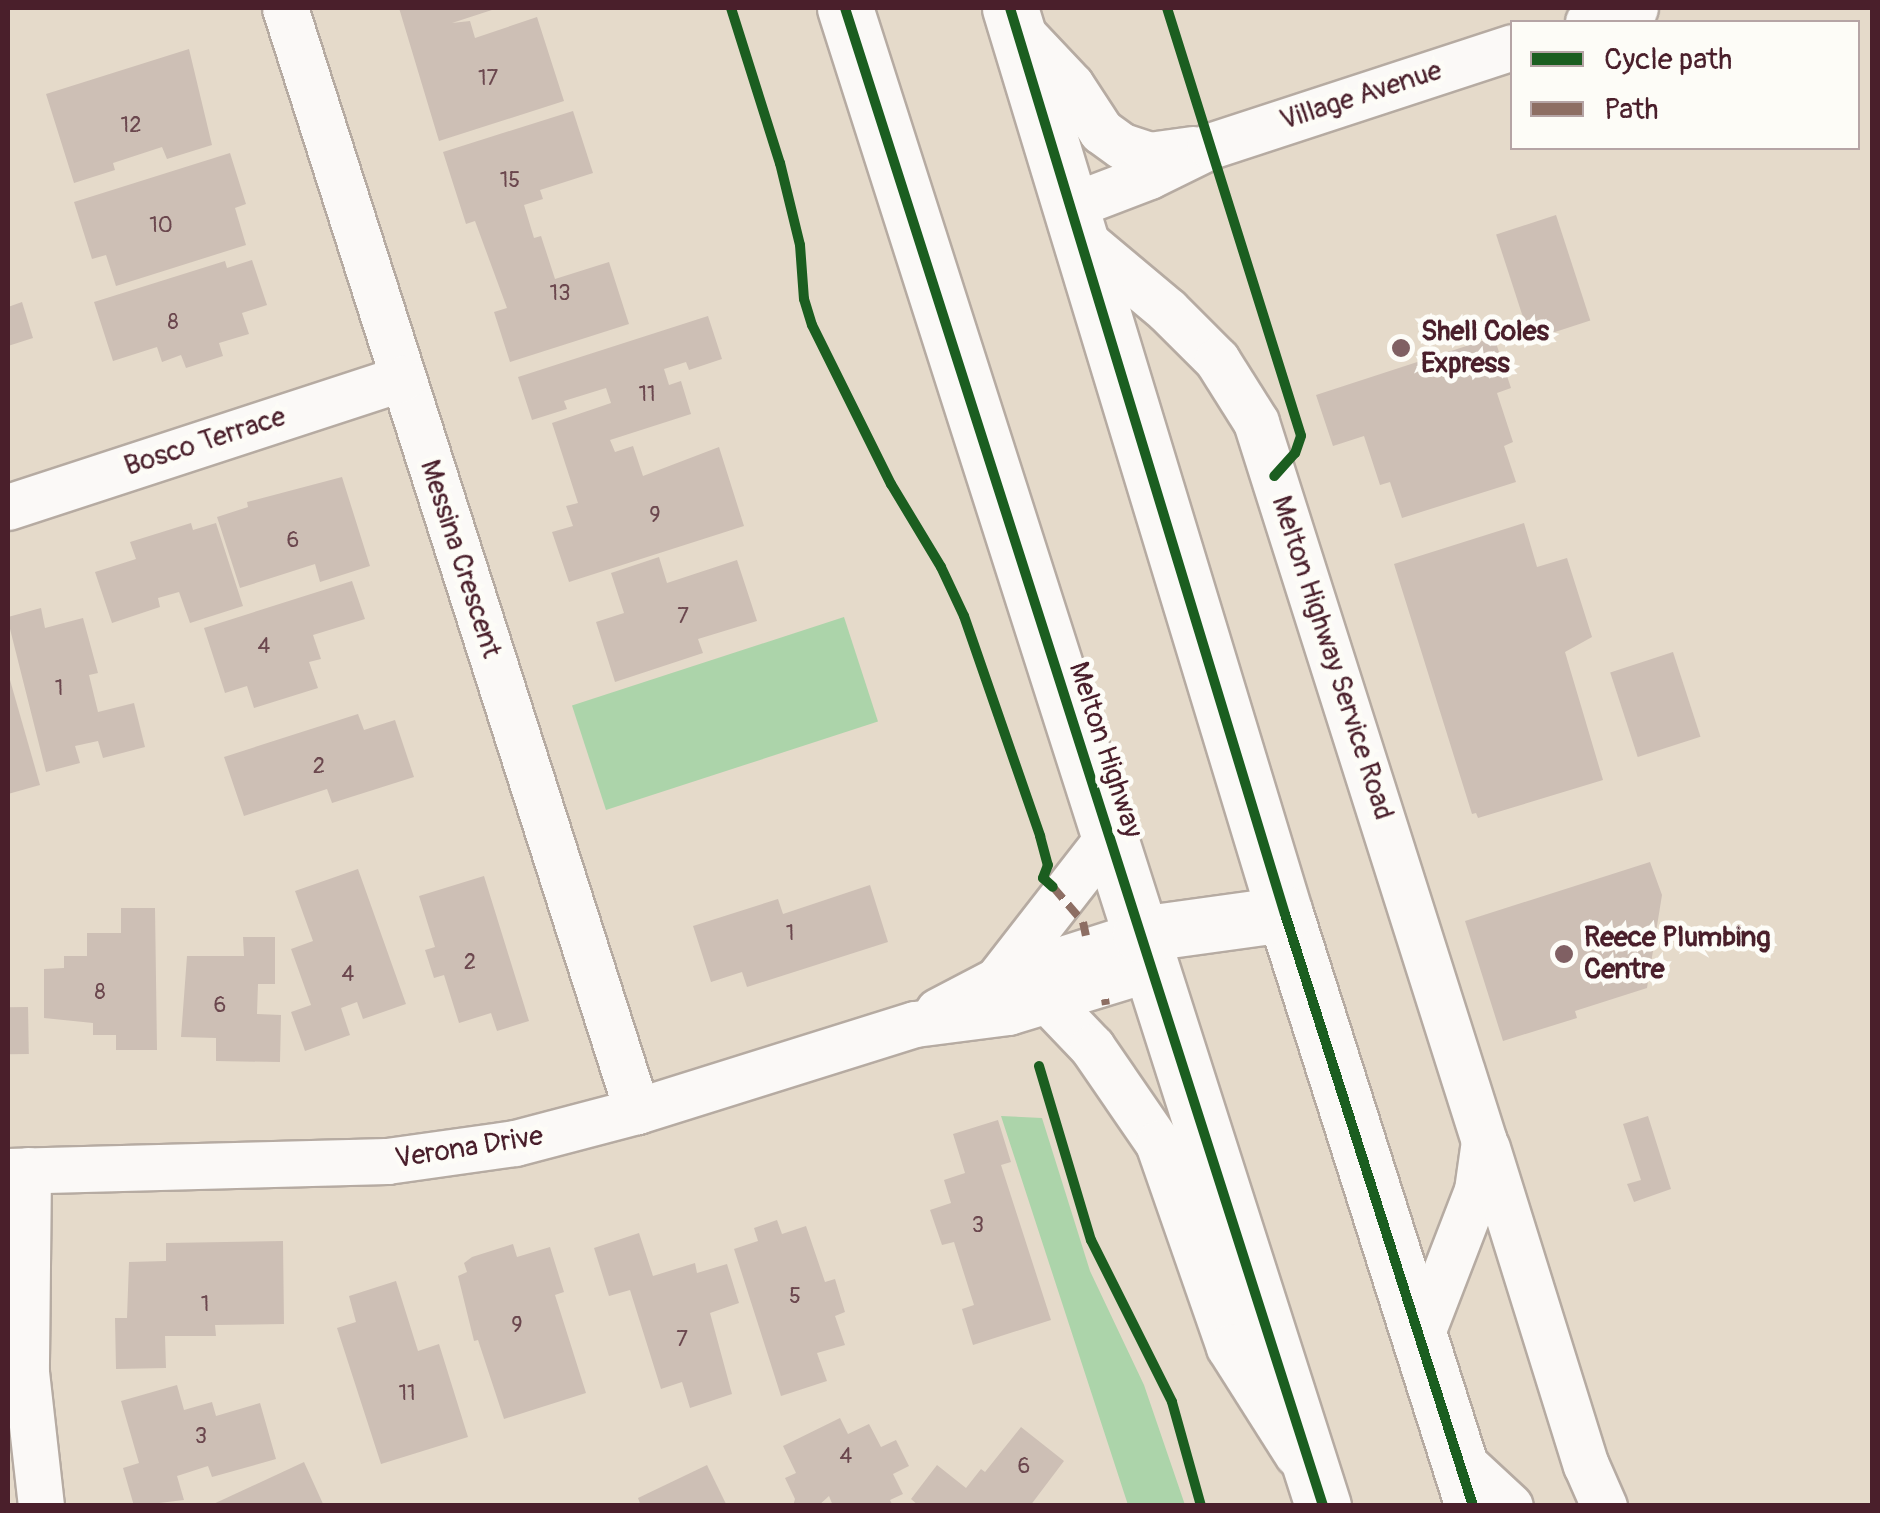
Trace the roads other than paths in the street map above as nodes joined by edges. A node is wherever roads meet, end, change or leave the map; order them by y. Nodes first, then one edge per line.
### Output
1 (285, 8) edge
2 (845, 8) edge
3 (1635, 8) edge
4 (1019, 14) edge
5 (1595, 20) edge
6 (1510, 48) edge
7 (1210, 146) junction
8 (1076, 221) junction
9 (402, 378) junction
10 (8, 506) edge
11 (1109, 836) junction
12 (1285, 914) junction
13 (1146, 951) junction
14 (998, 980) junction
15 (1048, 1000) junction
16 (915, 1024) junction
17 (637, 1111) junction
18 (1484, 1141) junction
19 (18, 1170) edge
20 (1420, 1338) junction
21 (1465, 1481) edge
22 (1319, 1493) edge
23 (40, 1506) edge
24 (1510, 1506) edge
25 (1604, 1506) edge

1 - 9 street, Messina Crescent
2 - 11 highway, Melton Highway
3 - 5 street
4 - 7 street, Village Avenue
4 - 8 highway
6 - 7 street, Village Avenue
7 - 8 street, Village Avenue
8 - 12 highway
8 - 18 street, Melton Highway Service Road
9 - 10 street, Bosco Terrace
9 - 17 street, Messina Crescent
11 - 13 highway, Melton Highway
11 - 14 street
12 - 13 highway
12 - 20 highway
13 - 14 street, Verona Drive
13 - 15 street, Verona Drive
13 - 22 highway, Melton Highway
14 - 16 street, Verona Drive
15 - 16 street, Verona Drive
15 - 22 street
16 - 17 street, Verona Drive
17 - 19 street, Verona Drive
18 - 20 street, Melton Highway Service Road
18 - 25 street, Melton Highway Service Road
19 - 23 street
20 - 21 highway
21 - 24 street

